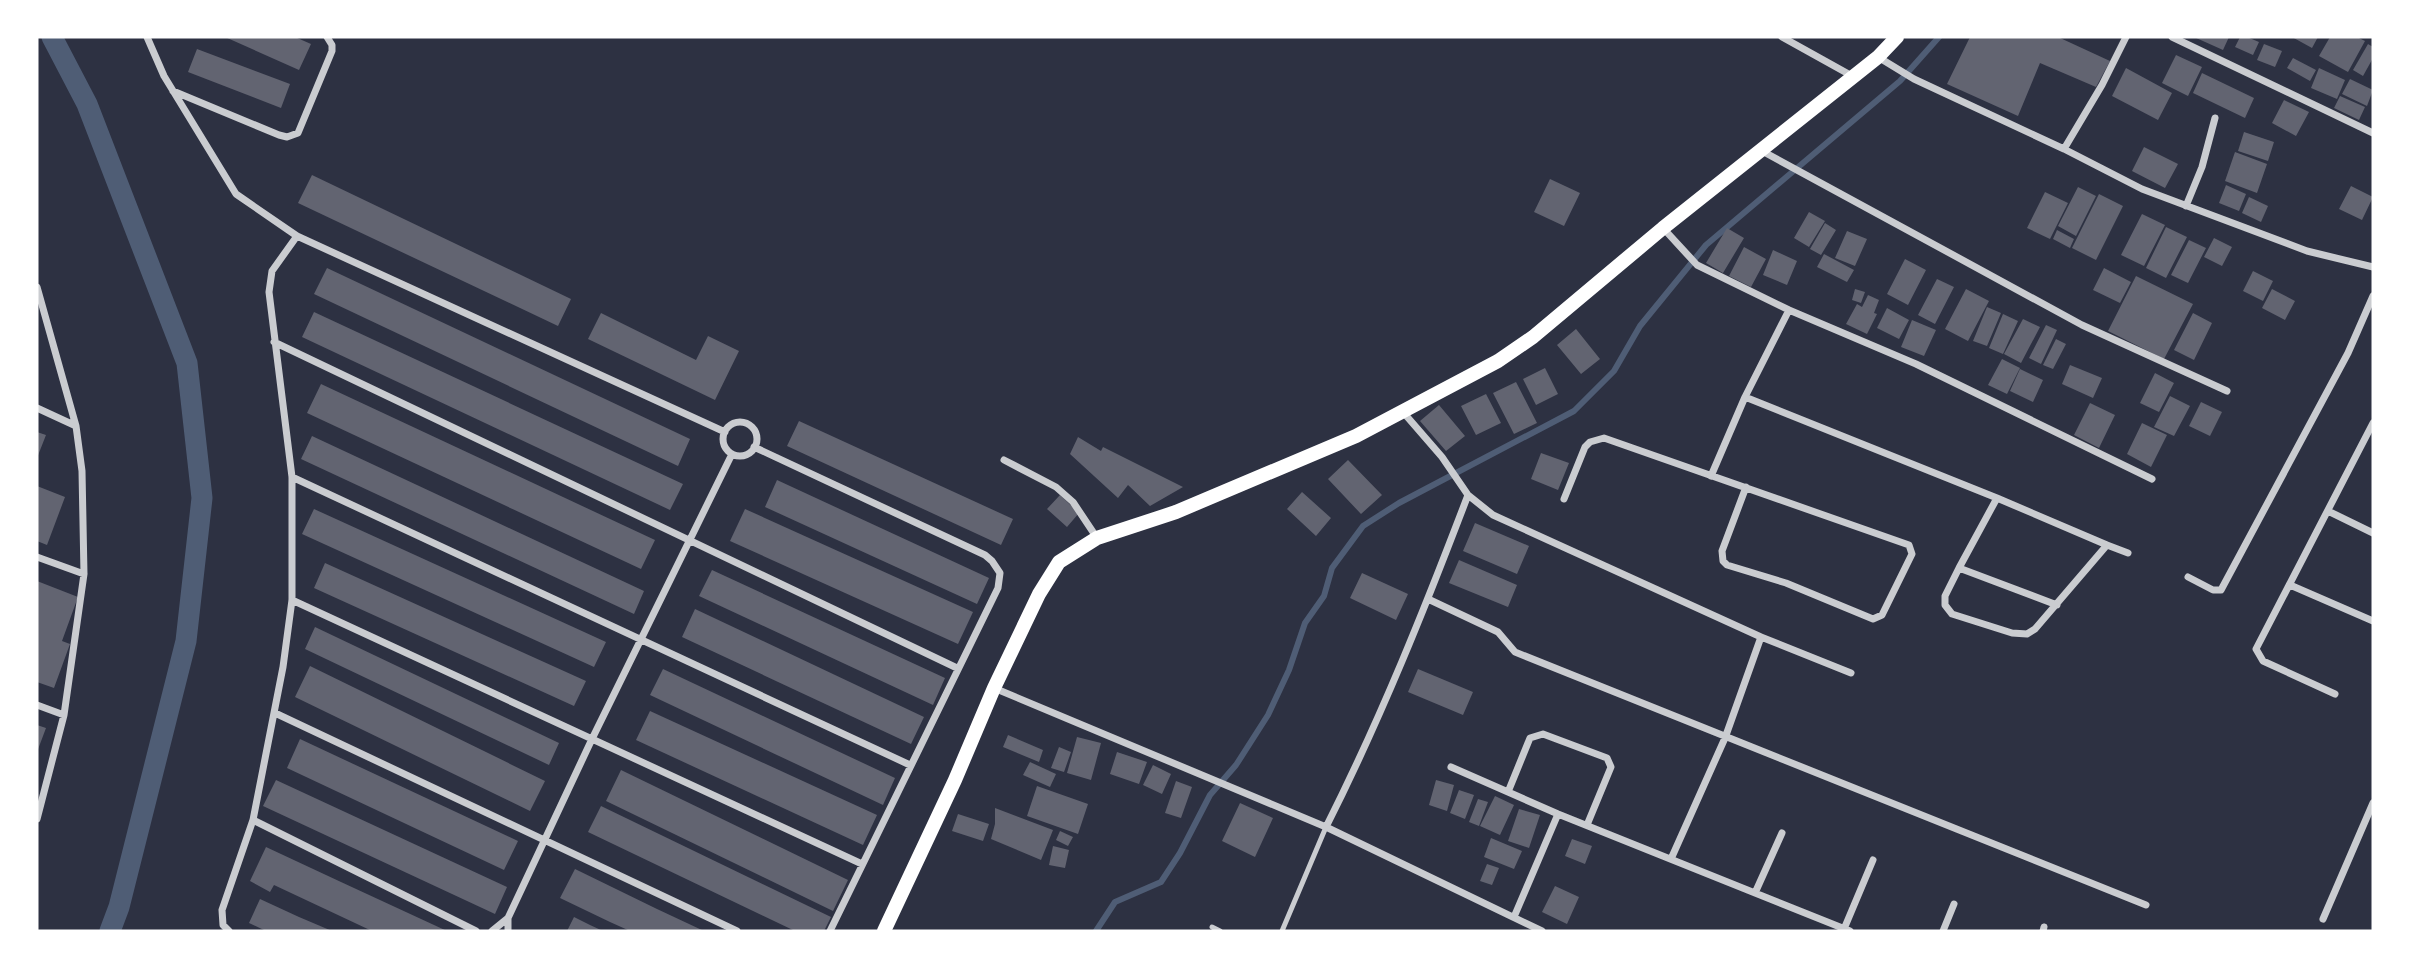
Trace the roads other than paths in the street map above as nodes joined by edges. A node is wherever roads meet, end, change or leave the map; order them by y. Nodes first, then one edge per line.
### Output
1 (147, 37) edge
2 (327, 37) edge
3 (1782, 37) edge
4 (1897, 37) edge
5 (2126, 37) edge
6 (2172, 37) edge
7 (1884, 61) junction
8 (1854, 77) junction
9 (173, 90) junction
10 (2215, 118) dead end
11 (2373, 132) edge
12 (2064, 149) junction
13 (1761, 150) junction
14 (2186, 206) junction
15 (1663, 228) junction
16 (297, 236) junction
17 (2373, 267) edge
18 (37, 287) edge
19 (2373, 296) edge
20 (2371, 307) edge
21 (1789, 310) junction
22 (274, 342) junction
23 (2227, 391) dead end
24 (1745, 397) junction
25 (37, 408) edge
26 (1403, 412) junction
27 (2373, 423) edge
28 (76, 426) junction
29 (725, 432) junction
30 (2370, 435) edge
31 (754, 447) junction
32 (732, 454) junction
33 (1004, 460) dead end
34 (1711, 476) junction
35 (292, 477) junction
36 (2152, 480) dead end
37 (1746, 487) junction
38 (1468, 495) junction
39 (1997, 498) junction
40 (1564, 499) dead end
41 (2328, 511) junction
42 (2373, 533) edge
43 (1097, 538) junction
44 (691, 541) junction
45 (2107, 545) junction
46 (2128, 553) dead end
47 (37, 557) edge
48 (1959, 568) junction
49 (84, 574) junction
50 (2188, 577) dead end
51 (2290, 584) junction
52 (1428, 599) junction
53 (292, 600) junction
54 (2057, 604) junction
55 (2373, 621) edge
56 (1761, 637) junction
57 (642, 639) junction
58 (957, 668) junction
59 (1851, 673) dead end
60 (994, 688) junction
61 (2335, 694) dead end
62 (37, 705) edge
63 (275, 713) junction
64 (64, 715) junction
65 (1725, 738) junction
66 (592, 739) junction
67 (910, 765) junction
68 (1451, 767) dead end
69 (1508, 792) junction
70 (2373, 803) edge
71 (1558, 814) junction
72 (37, 819) edge
73 (253, 820) junction
74 (1587, 825) junction
75 (1326, 827) junction
76 (1782, 832) dead end
77 (544, 840) junction
78 (1671, 859) junction
79 (1873, 860) dead end
80 (862, 864) junction
81 (1755, 893) junction
82 (1954, 904) dead end
83 (2146, 905) dead end
84 (1514, 917) junction
85 (508, 918) junction
86 (2323, 919) dead end
87 (1212, 927) dead end
88 (1847, 930) edge
89 (229, 931) edge
90 (476, 931) edge
91 (492, 931) edge
92 (508, 931) edge
93 (737, 931) edge
94 (830, 931) edge
95 (884, 931) edge
96 (1220, 931) edge
97 (1282, 931) edge
98 (1542, 931) edge
99 (1943, 931) edge

1 - 9 street
2 - 9 street
3 - 8 street
4 - 7 main road
5 - 12 street
6 - 11 street
7 - 8 main road
7 - 12 street
8 - 13 main road
9 - 16 street
10 - 14 street
12 - 14 street
13 - 15 main road
13 - 23 street
14 - 17 street
15 - 21 street
15 - 26 main road
16 - 22 street
16 - 29 street
18 - 28 street
19 - 20 street
20 - 50 street
21 - 24 street
21 - 36 street
22 - 35 street
22 - 44 street
24 - 34 street
24 - 39 street
25 - 28 street
26 - 38 street
26 - 43 main road
27 - 30 street
28 - 49 street
29 - 31 street
29 - 32 street
30 - 41 street
31 - 32 street
31 - 58 street
32 - 44 street
33 - 43 street
34 - 37 street
34 - 40 street
35 - 53 street
35 - 57 street
37 - 37 street
38 - 52 street
38 - 56 street
39 - 45 street
39 - 48 street
41 - 42 street
41 - 51 street
43 - 60 main road
44 - 57 street
44 - 58 street
45 - 46 street
45 - 54 street
47 - 49 street
48 - 54 street
48 - 54 street
49 - 64 street
51 - 55 street
51 - 61 street
52 - 65 street
52 - 75 street
53 - 63 street
53 - 66 street
56 - 59 street
56 - 65 street
57 - 66 street
57 - 67 street
58 - 67 street
60 - 75 street
60 - 95 main road
62 - 64 street
63 - 73 street
63 - 77 street
64 - 72 street
65 - 78 street
65 - 83 street
66 - 77 street
66 - 80 street
67 - 80 street
68 - 69 street
69 - 71 street
69 - 74 street
70 - 86 street
71 - 74 street
71 - 84 street
73 - 89 street
73 - 90 street
74 - 78 street
75 - 84 street
75 - 97 lane
76 - 81 street
77 - 85 street
77 - 93 street
78 - 81 street
79 - 88 street
80 - 94 street
81 - 88 street
82 - 99 street
84 - 98 street
85 - 91 street
85 - 92 street
87 - 96 lane

